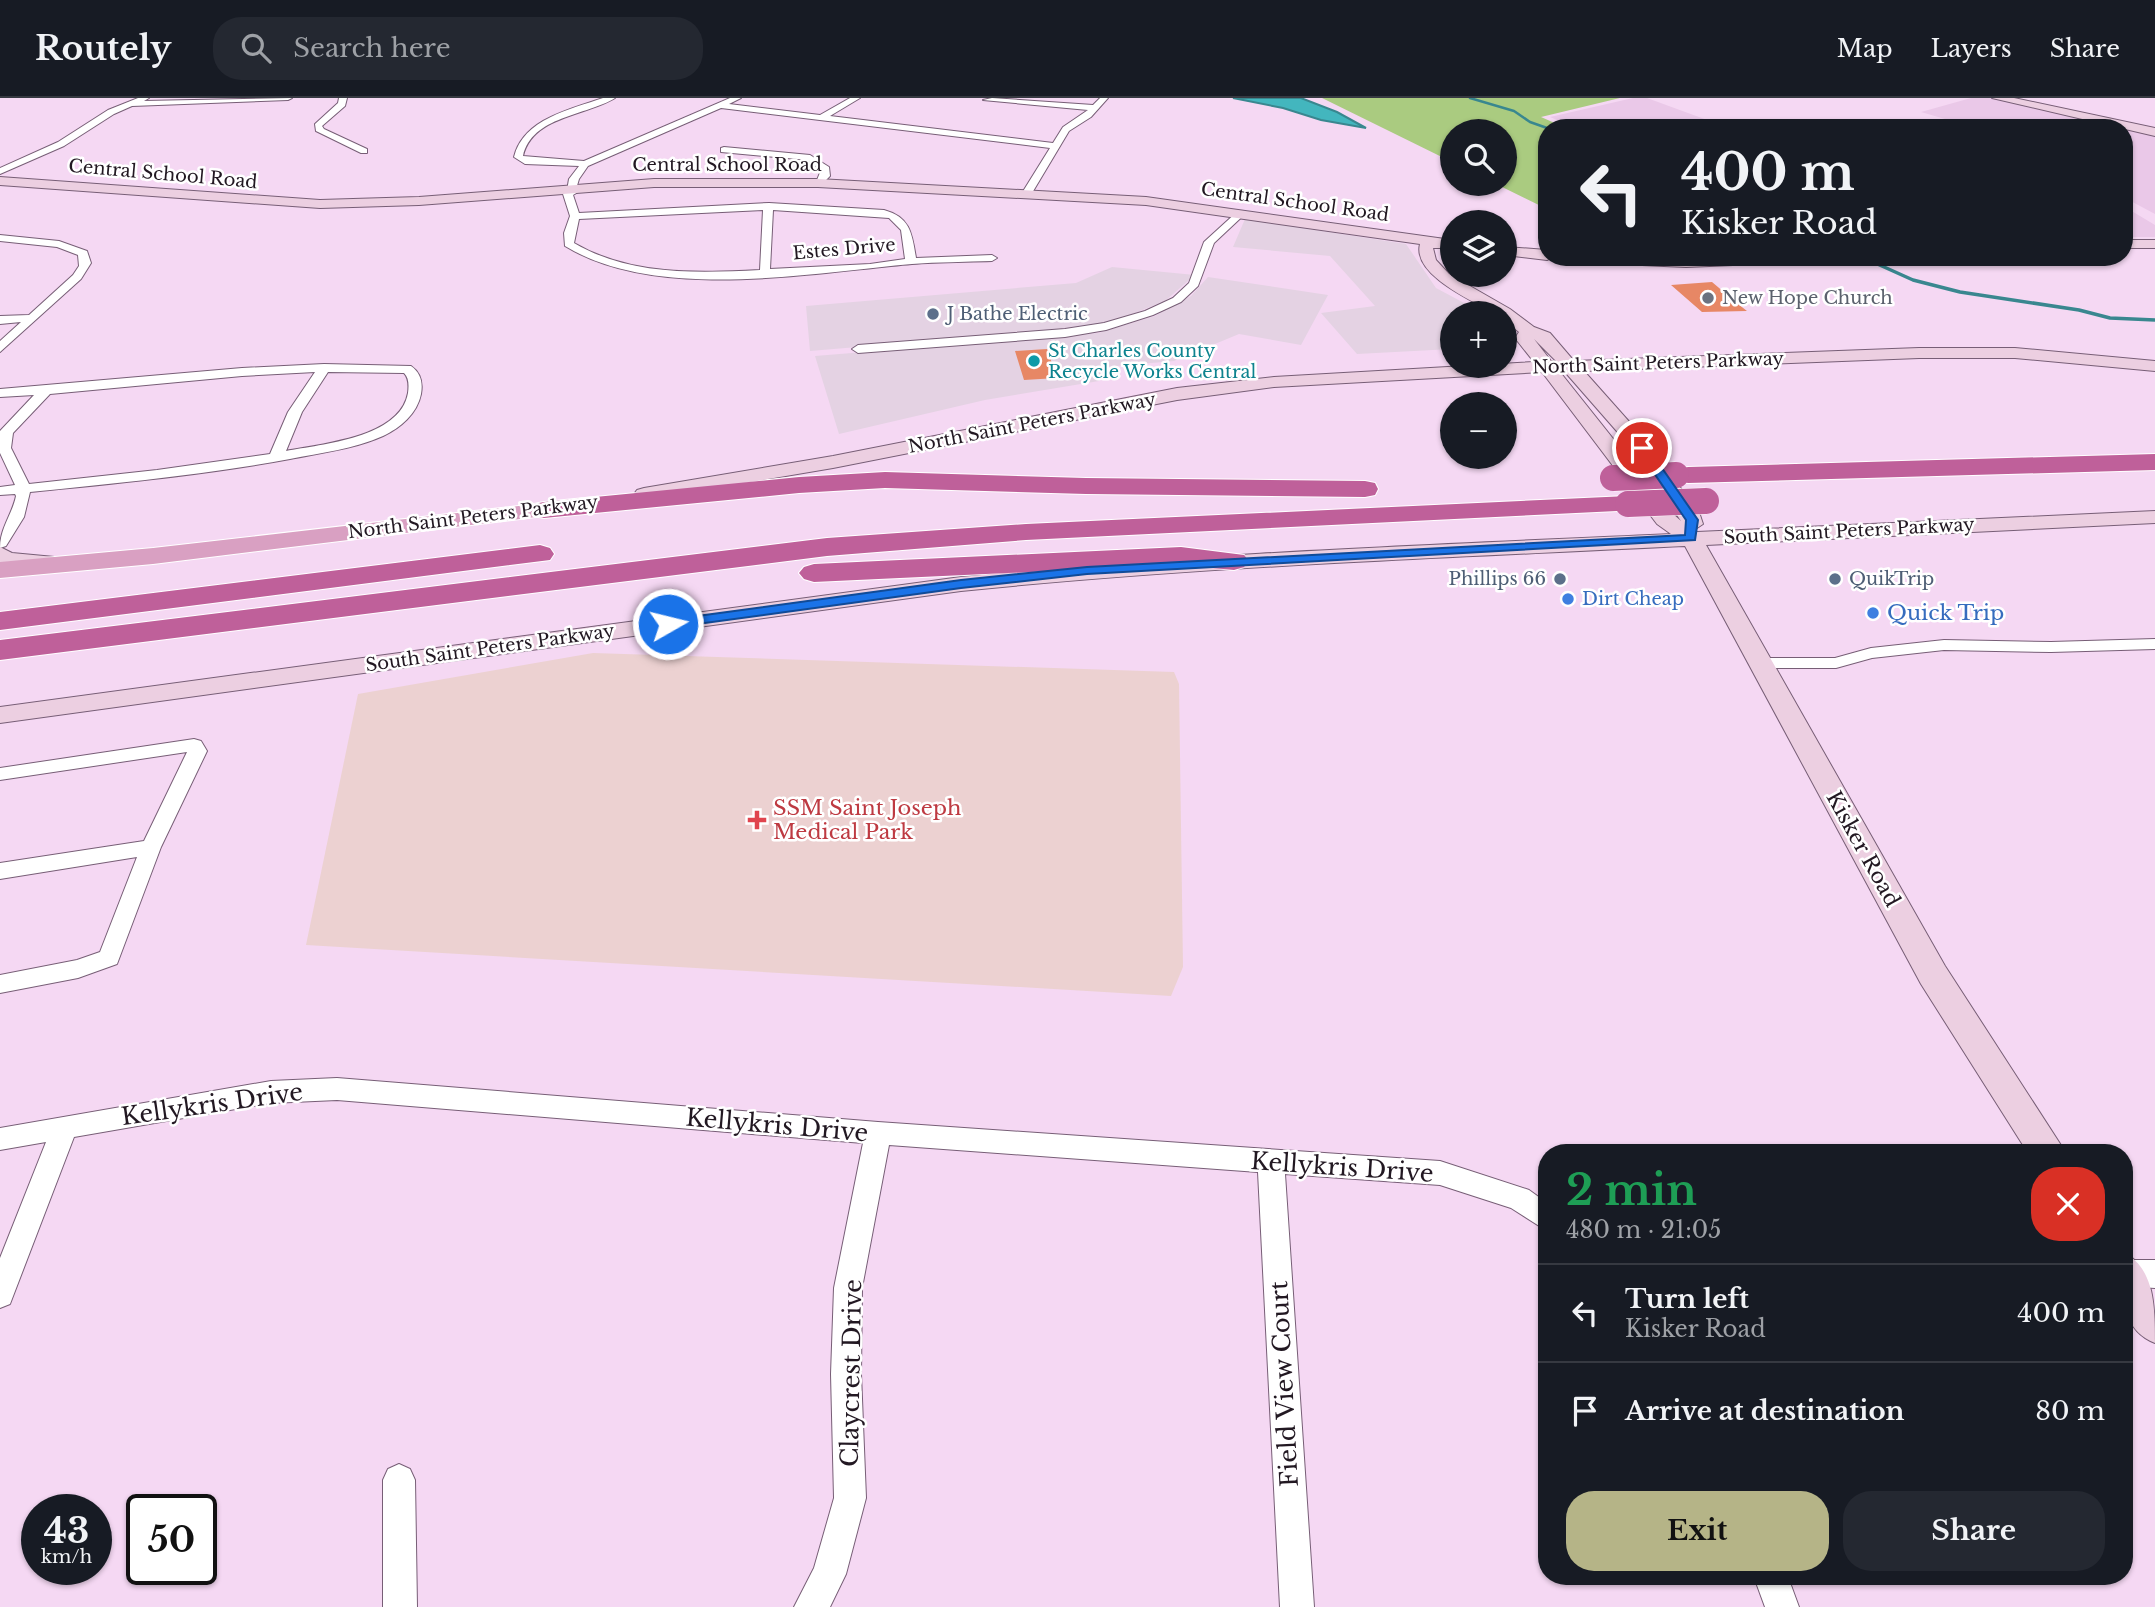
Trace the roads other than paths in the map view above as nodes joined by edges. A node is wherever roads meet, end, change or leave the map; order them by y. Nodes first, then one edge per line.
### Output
1 (145, 98) edge
2 (288, 98) edge
3 (342, 98) edge
4 (611, 98) edge
5 (737, 98) edge
6 (856, 98) edge
7 (1104, 98) edge
8 (1998, 98) edge
9 (984, 100) edge
10 (132, 104) junction
11 (723, 106) junction
12 (1096, 108) junction
13 (821, 118) junction
14 (2095, 119) edge
15 (2133, 127) edge
16 (2155, 132) edge
17 (1054, 146) junction
18 (724, 150) dead end
19 (364, 151) dead end
20 (585, 164) junction
21 (0, 171) edge
22 (0, 181) edge
23 (818, 183) junction
24 (1027, 193) junction
25 (572, 194) junction
26 (769, 206) junction
27 (1241, 213) junction
28 (575, 216) junction
29 (0, 238) edge
30 (1429, 240) junction
31 (1440, 242) edge
32 (2133, 244) edge
33 (2155, 244) edge
34 (1517, 252) edge
35 (1538, 254) edge
36 (992, 258) dead end
37 (911, 261) junction
38 (765, 272) junction
39 (30, 318) junction
40 (0, 320) edge
41 (1528, 331) junction
42 (0, 348) edge
43 (858, 349) dead end
44 (1570, 365) junction
45 (2155, 366) edge
46 (1545, 367) junction
47 (324, 368) junction
48 (46, 390) junction
49 (0, 393) edge
50 (275, 457) junction
51 (2155, 462) edge
52 (1586, 479) dead end
53 (2155, 487) edge
54 (1393, 488) dead end
55 (22, 489) junction
56 (1366, 489) junction
57 (0, 491) edge
58 (980, 509) dead end
59 (544, 510) junction
60 (2155, 517) edge
61 (1691, 538) junction
62 (0, 543) edge
63 (565, 551) dead end
64 (0, 554) edge
65 (1234, 561) junction
66 (64, 563) junction
67 (0, 570) edge
68 (404, 599) junction
69 (0, 621) edge
70 (2155, 644) edge
71 (0, 650) edge
72 (1761, 663) junction
73 (0, 715) edge
74 (0, 774) edge
75 (152, 847) junction
76 (0, 872) edge
77 (0, 984) edge
78 (65, 1127) junction
79 (878, 1133) junction
80 (0, 1139) edge
81 (2042, 1144) edge
82 (1271, 1161) junction
83 (1538, 1212) edge
84 (2133, 1273) edge
85 (2155, 1274) edge
86 (2133, 1286) edge
87 (0, 1294) edge
88 (2155, 1323) edge
89 (399, 1480) dead end
90 (1774, 1585) edge
91 (400, 1607) edge
92 (811, 1607) edge
93 (1297, 1607) edge
94 (1782, 1607) edge

1 - 10 street
2 - 10 street
3 - 19 street
4 - 20 street
5 - 11 street
6 - 13 street
7 - 12 street
8 - 14 main road
9 - 12 street
10 - 21 street
11 - 13 street
11 - 20 street
12 - 17 street
13 - 17 street
15 - 16 main road
17 - 24 street
18 - 23 street
20 - 25 street
22 - 25 main road, Central School Road
23 - 24 main road, Central School Road
23 - 25 main road, Central School Road
24 - 27 main road, Central School Road
25 - 28 street, Estes Drive
26 - 28 street, Estes Drive
26 - 37 street, Estes Drive
26 - 38 street
27 - 30 main road, Central School Road
27 - 43 street
28 - 38 street, Estes Drive
29 - 39 street
30 - 31 main road, Central School Road
30 - 41 main road, Kisker Road
32 - 33 main road
34 - 35 main road
36 - 37 street
37 - 38 street, Estes Drive
39 - 40 street
39 - 42 street
41 - 44 main road, Kisker Road
41 - 46 main road, Kisker Road
44 - 45 main road, North Saint Peters Parkway
44 - 46 main road, North Saint Peters Parkway
44 - 61 main road, Kisker Road
46 - 59 main road, North Saint Peters Parkway
46 - 61 main road, Kisker Road
47 - 48 street
47 - 50 street
47 - 50 street
48 - 49 street
48 - 55 street
50 - 55 street
51 - 52 highway, bridge
53 - 68 highway, bridge
54 - 56 highway
55 - 57 street
55 - 62 street
56 - 58 highway
56 - 59 highway
59 - 66 main road, North Saint Peters Parkway
60 - 61 main road, South Saint Peters Parkway
61 - 65 main road, South Saint Peters Parkway
61 - 72 main road, Kisker Road
63 - 69 highway
64 - 66 main road
65 - 68 highway
65 - 73 main road, South Saint Peters Parkway
66 - 67 main road, North Saint Peters Parkway
68 - 71 highway
70 - 72 street
72 - 81 main road, Kisker Road
74 - 75 street
75 - 76 street
75 - 77 street
78 - 79 street, Kellykris Drive
78 - 80 street, Kellykris Drive
78 - 87 street
79 - 82 street, Kellykris Drive
79 - 92 street, Claycrest Drive
82 - 83 street, Kellykris Drive
82 - 93 street, Field View Court
84 - 85 street
86 - 88 main road
89 - 91 street
90 - 94 street

